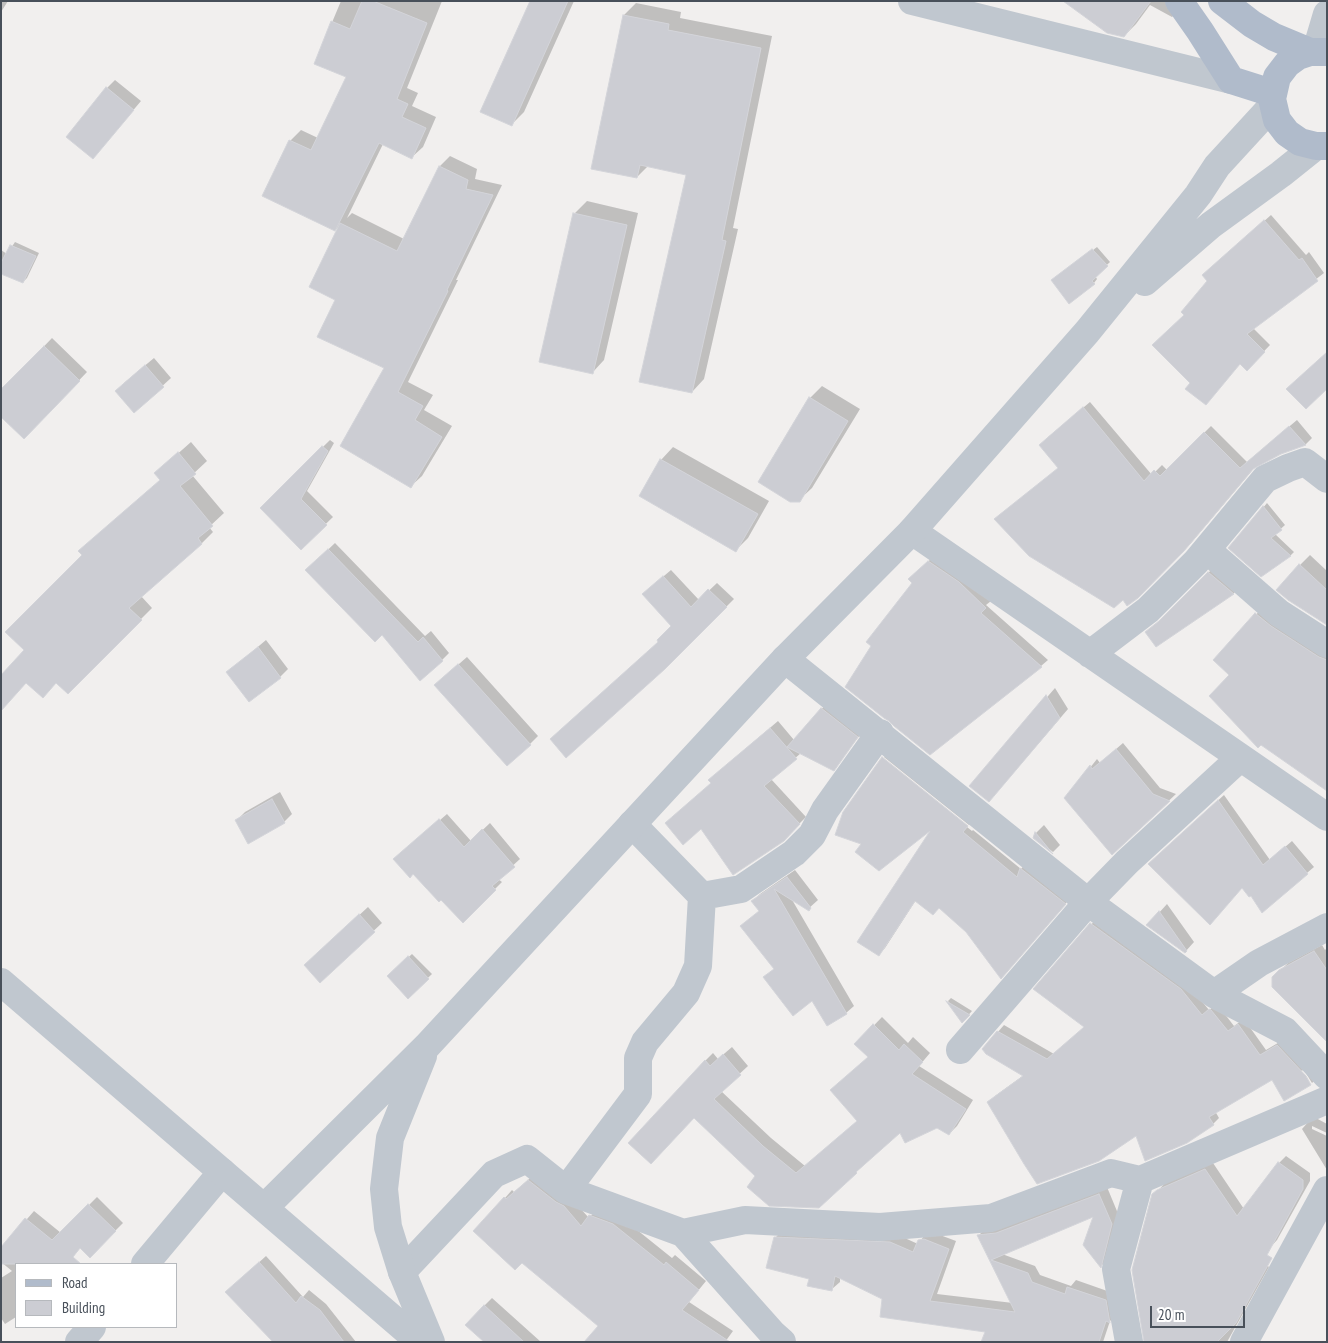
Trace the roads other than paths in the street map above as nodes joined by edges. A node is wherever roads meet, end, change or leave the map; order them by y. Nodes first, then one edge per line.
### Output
1 (912, 1) edge
2 (1179, 1) edge
3 (1222, 1) edge
4 (1327, 14) edge
5 (1318, 52) edge
6 (1232, 80) junction
7 (1272, 99) junction
8 (1321, 146) edge
9 (1087, 332) junction
10 (1327, 479) edge
11 (912, 531) junction
12 (1207, 550) junction
13 (1327, 644) edge
14 (1090, 654) junction
15 (785, 659) junction
16 (880, 733) junction
17 (1240, 758) junction
18 (1327, 818) edge
19 (632, 824) junction
20 (702, 896) junction
21 (1088, 902) junction
22 (1327, 927) edge
23 (1, 982) edge
24 (1214, 994) junction
25 (427, 1046) junction
26 (960, 1050) dead end
27 (1327, 1076) edge
28 (1327, 1100) edge
29 (222, 1172) junction
30 (1140, 1180) junction
31 (566, 1190) junction
32 (1327, 1190) edge
33 (264, 1208) junction
34 (683, 1234) junction
35 (146, 1263) edge
36 (402, 1272) junction
37 (91, 1328) edge
38 (79, 1342) edge
39 (420, 1342) edge
40 (431, 1342) edge
41 (782, 1342) edge
42 (1129, 1342) edge
43 (1244, 1342) edge

1 - 6 street
2 - 6 main road
3 - 5 main road
4 - 5 street
5 - 7 main road
6 - 7 main road
7 - 8 main road
7 - 9 street
8 - 9 street
9 - 11 street
10 - 12 street
11 - 14 street
11 - 15 street
12 - 13 street
12 - 14 street
14 - 17 street
15 - 16 street
15 - 19 street
16 - 20 street
16 - 21 street
17 - 18 street
17 - 21 street
19 - 20 street
19 - 25 street
20 - 31 street
21 - 24 street
21 - 26 street
22 - 24 street
23 - 29 street
24 - 27 street
25 - 33 street
25 - 36 street
28 - 30 street
29 - 33 street
29 - 35 street
30 - 34 street
30 - 42 street
31 - 34 street
31 - 36 street
32 - 43 street
33 - 39 street
34 - 41 street
36 - 40 street
37 - 38 street

